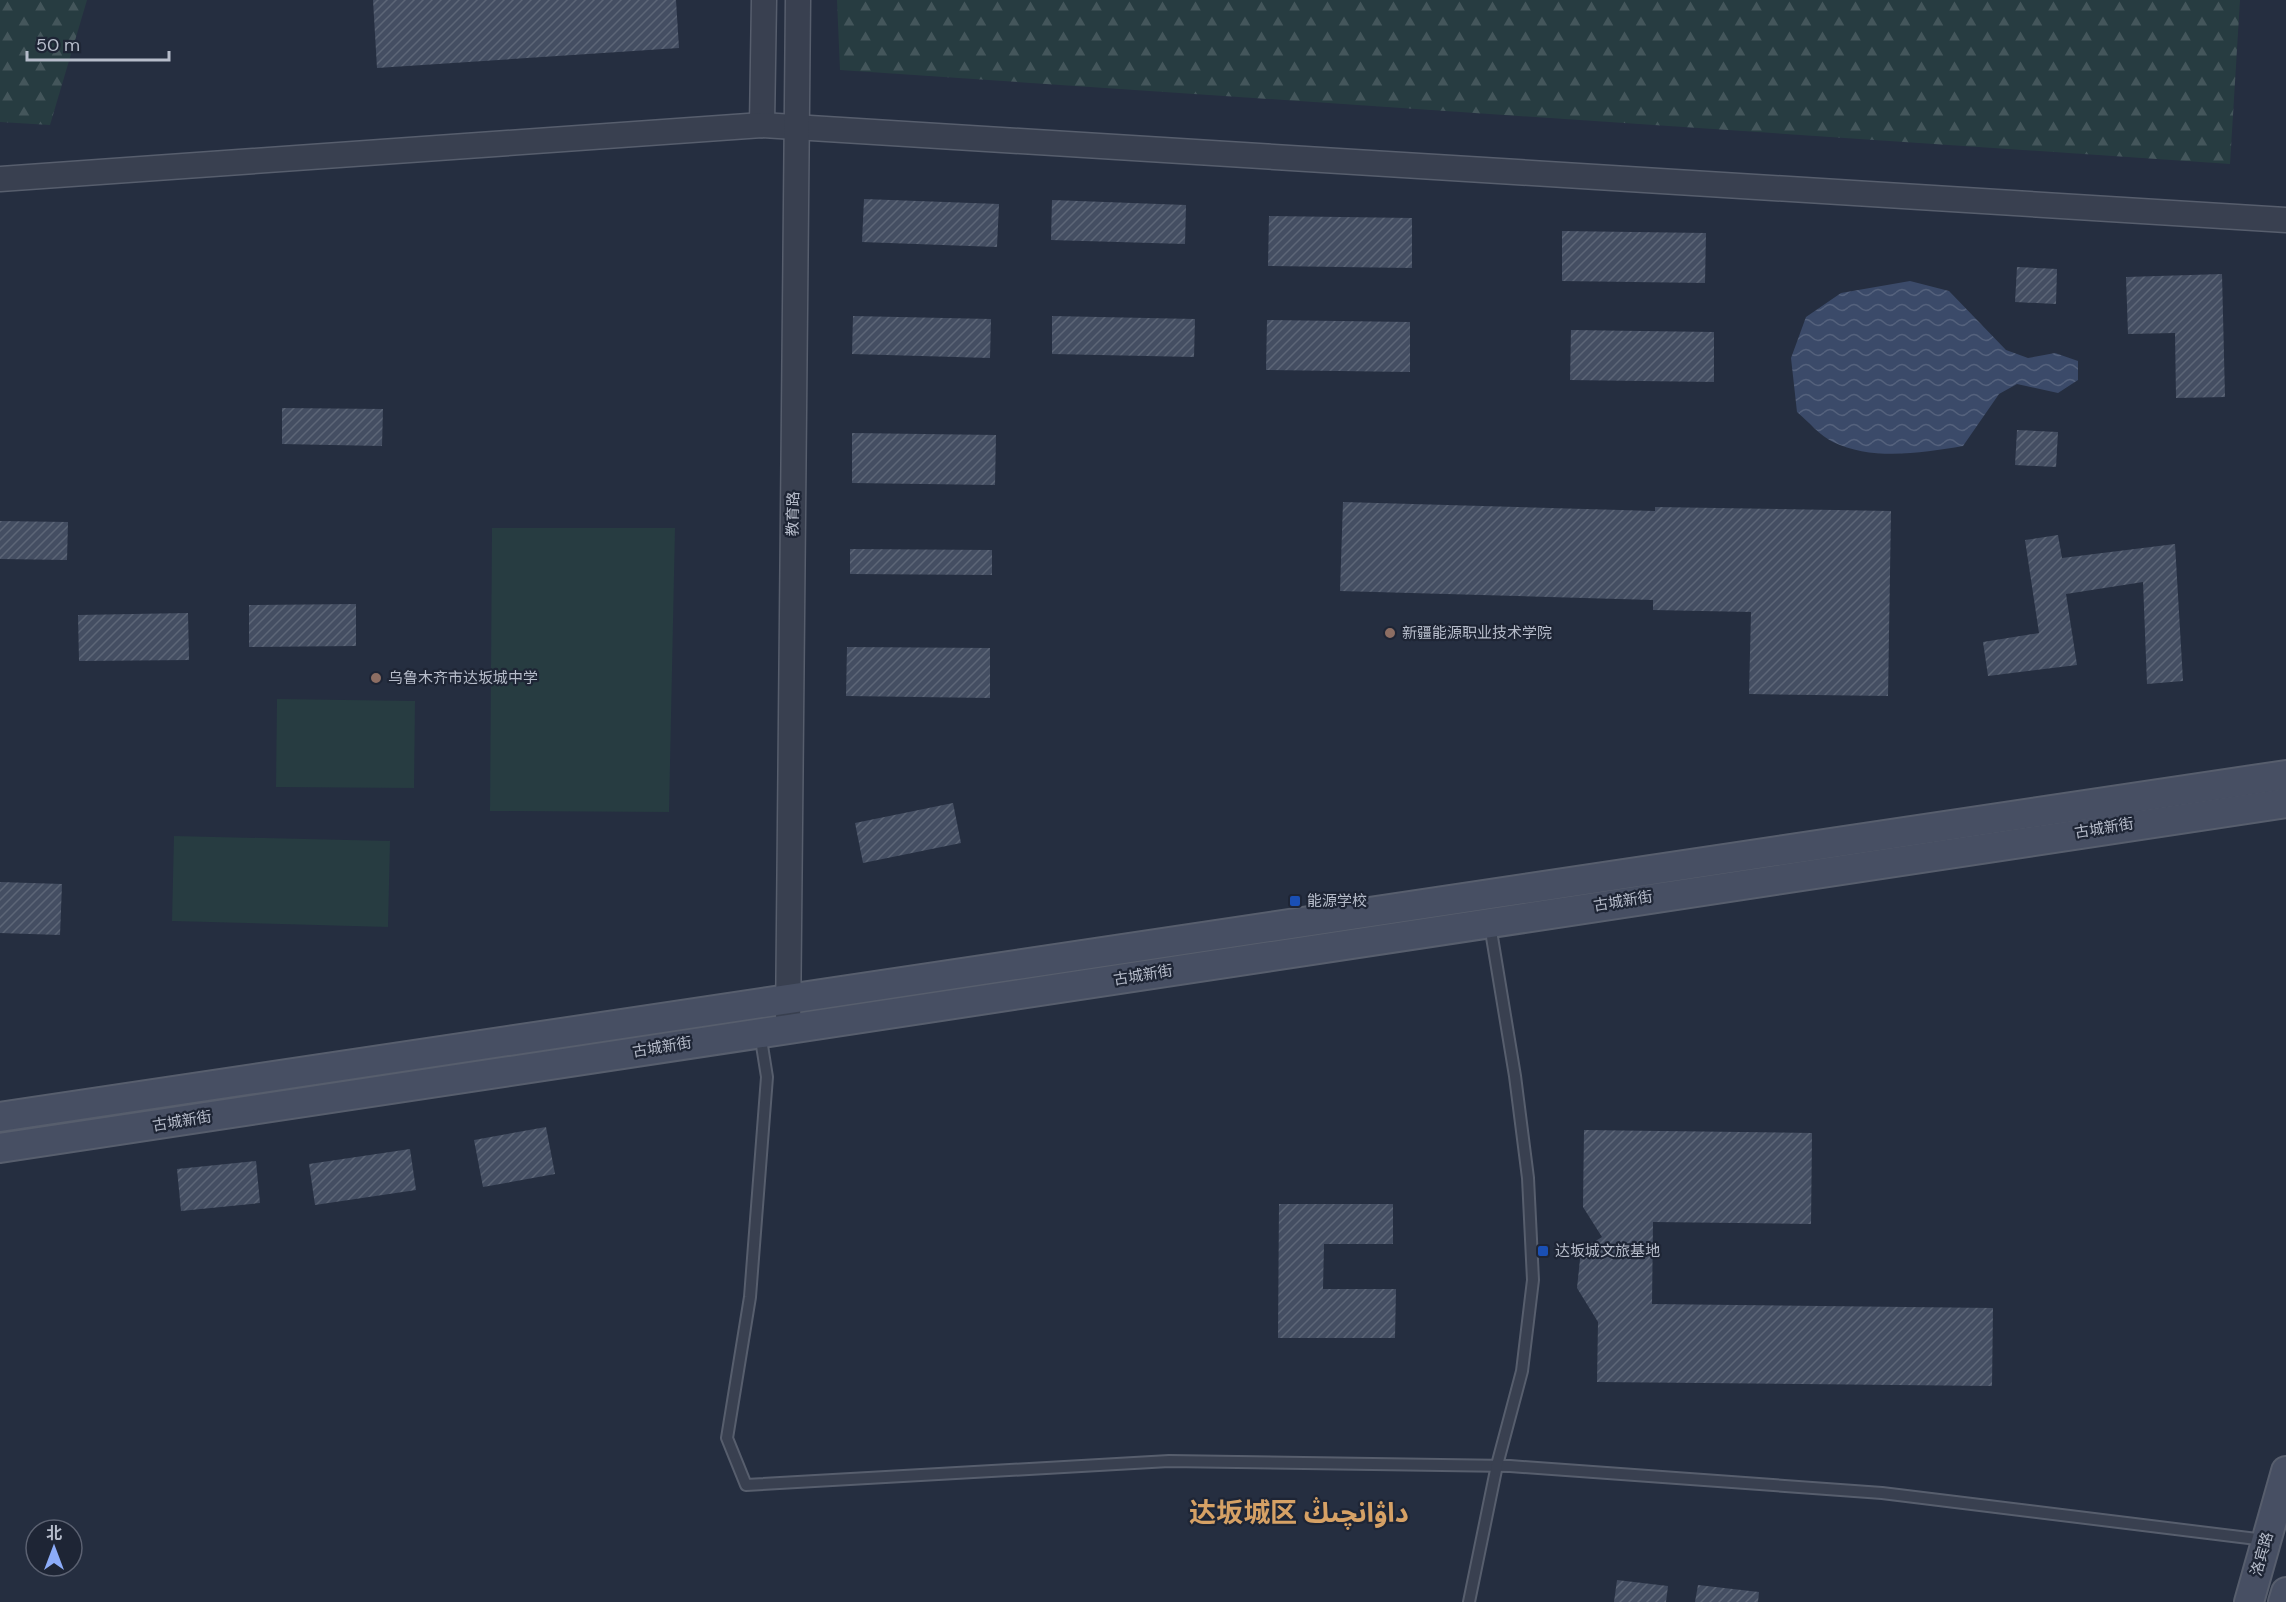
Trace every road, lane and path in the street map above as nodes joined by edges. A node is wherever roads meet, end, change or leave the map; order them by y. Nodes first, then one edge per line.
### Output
1 (764, 0) edge
2 (798, 0) edge
3 (762, 125) junction
4 (798, 127) junction
5 (0, 179) edge
6 (2286, 220) edge
7 (2286, 775) edge
8 (2286, 803) edge
9 (1487, 908) junction
10 (788, 1001) junction
11 (788, 1029) junction
12 (760, 1033) junction
13 (0, 1118) edge
14 (0, 1148) edge
15 (1497, 1465) junction
16 (2286, 1471) edge
17 (2276, 1542) edge
18 (2286, 1592) edge
19 (1469, 1602) edge
20 (2249, 1602) edge
21 (2283, 1602) edge

1 - 3 street
2 - 4 street, 教育路
3 - 4 street
3 - 5 street
4 - 6 street
4 - 10 street, 教育路
7 - 9 main road, 古城新街
8 - 9 main road, 古城新街
9 - 10 main road, 古城新街
9 - 11 main road, 古城新街
9 - 15 lane
10 - 11 street, 教育路
10 - 13 main road, 古城新街
11 - 12 main road, 古城新街
12 - 14 main road, 古城新街
12 - 15 lane
15 - 17 lane
15 - 19 lane
16 - 17 main road, 洛宾路
17 - 20 main road, 洛宾路
18 - 21 main road

